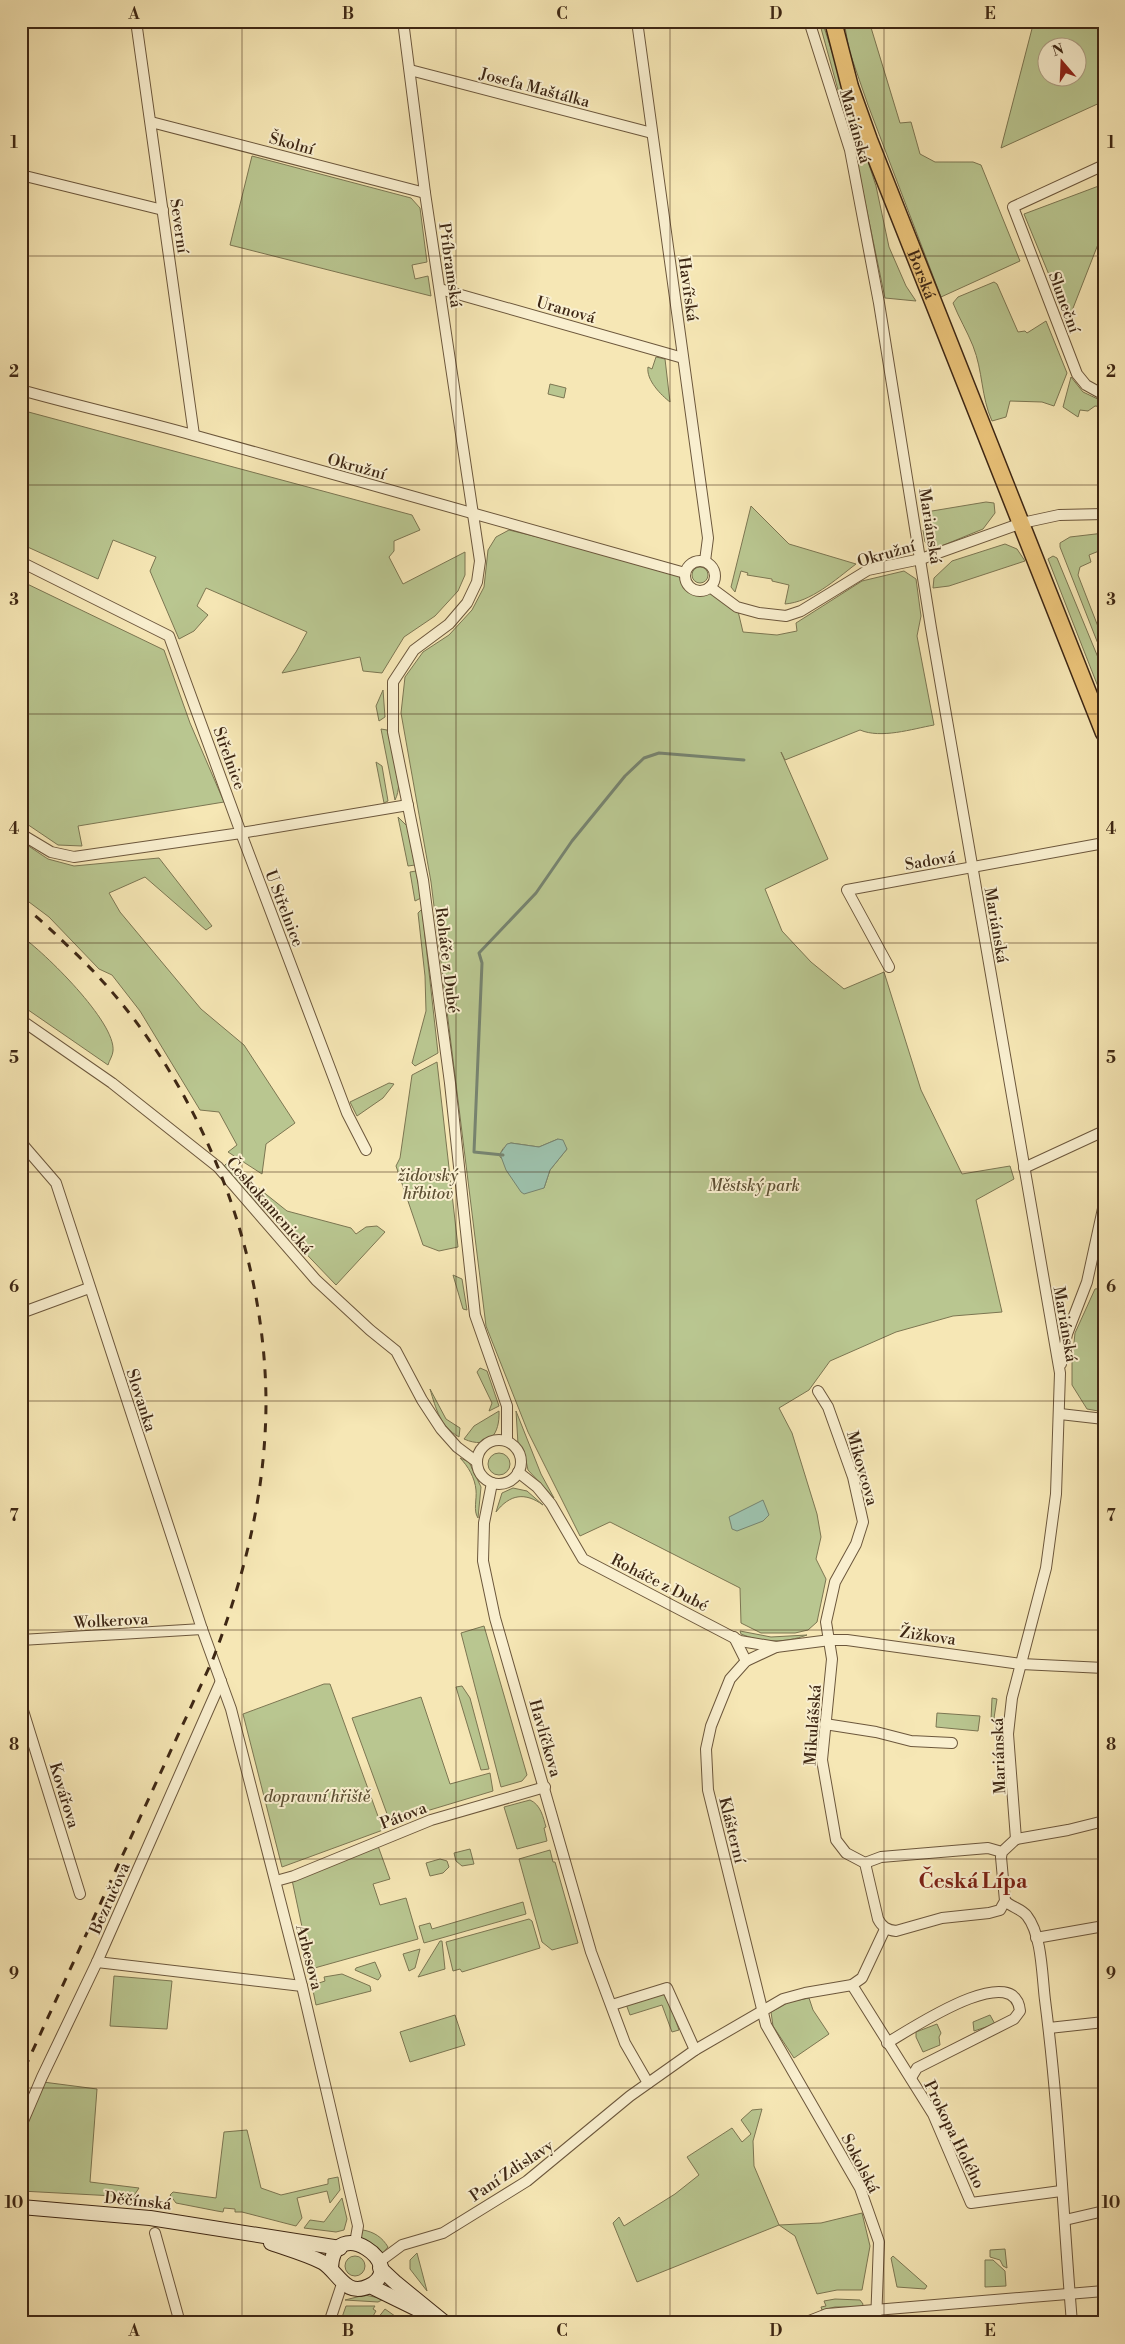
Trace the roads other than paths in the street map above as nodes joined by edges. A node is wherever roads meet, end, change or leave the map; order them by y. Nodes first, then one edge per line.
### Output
1 (136, 21) edge
2 (404, 21) edge
3 (637, 21) edge
4 (809, 21) edge
5 (833, 21) edge
6 (410, 70) junction
7 (151, 122) junction
8 (652, 133) junction
9 (1104, 165) edge
10 (21, 175) edge
11 (425, 193) junction
12 (163, 210) junction
13 (440, 289) junction
14 (683, 358) junction
15 (21, 390) edge
16 (1104, 394) edge
17 (194, 435) junction
18 (472, 512) junction
19 (1104, 514) edge
20 (1022, 523) junction
21 (921, 559) junction
22 (706, 561) junction
23 (21, 562) edge
24 (684, 573) junction
25 (710, 587) junction
26 (1104, 733) edge
27 (408, 805) junction
28 (241, 833) junction
29 (21, 834) edge
30 (1104, 843) edge
31 (972, 868) junction
32 (889, 967) dead end
33 (21, 1020) edge
34 (1104, 1131) edge
35 (21, 1137) edge
36 (366, 1150) dead end
37 (1024, 1168) junction
38 (1104, 1204) edge
39 (89, 1288) junction
40 (21, 1313) edge
41 (1060, 1373) junction
42 (818, 1392) dead end
43 (1060, 1414) junction
44 (1104, 1419) edge
45 (507, 1442) junction
46 (457, 1447) junction
47 (483, 1447) junction
48 (476, 1462) junction
49 (518, 1472) junction
50 (492, 1483) junction
51 (202, 1629) junction
52 (734, 1637) junction
53 (21, 1640) edge
54 (830, 1640) junction
55 (776, 1647) junction
56 (746, 1661) junction
57 (1021, 1664) junction
58 (1104, 1668) edge
59 (221, 1681) junction
60 (21, 1704) edge
61 (825, 1724) junction
62 (952, 1743) dead end
63 (544, 1787) junction
64 (1104, 1821) edge
65 (1016, 1839) junction
66 (1002, 1852) junction
67 (865, 1863) junction
68 (276, 1881) junction
69 (80, 1894) dead end
70 (1005, 1900) junction
71 (1104, 1926) edge
72 (885, 1928) junction
73 (1036, 1938) junction
74 (97, 1962) junction
75 (852, 1985) junction
76 (302, 1986) junction
77 (610, 2001) junction
78 (762, 2012) junction
79 (1104, 2022) edge
80 (1050, 2028) junction
81 (776, 2041) joint
82 (887, 2043) junction
83 (695, 2050) junction
84 (911, 2078) junction
85 (648, 2083) junction
86 (21, 2126) edge
87 (1061, 2191) junction
88 (21, 2207) edge
89 (1104, 2211) edge
90 (1065, 2220) junction
91 (155, 2233) dead end
92 (250, 2235) junction
93 (355, 2244) junction
94 (340, 2248) junction
95 (380, 2265) junction
96 (332, 2269) junction
97 (342, 2284) junction
98 (370, 2286) junction
99 (1104, 2291) edge
100 (1070, 2295) junction
101 (877, 2310) junction
102 (180, 2323) edge
103 (329, 2323) edge
104 (444, 2323) edge
105 (804, 2323) edge
106 (876, 2323) edge
107 (1072, 2323) edge

1 - 7 street, Severní
2 - 6 street, Příbramská
3 - 8 street, Havířská
4 - 21 street, Mariánská
5 - 20 main road, Borská
6 - 8 street, Josefa Maštálka
6 - 11 street, Příbramská
7 - 11 street, Školní
7 - 12 street, Severní
8 - 14 street, Havířská
9 - 16 street, Sluneční
10 - 12 street
11 - 13 street, Příbramská
12 - 17 street, Severní
13 - 14 street, Uranová
13 - 18 street, Příbramská
14 - 22 street, Havířská
15 - 17 street, Okružní
17 - 18 street, Okružní
18 - 24 street, Okružní
18 - 27 street, Roháče z Dubé
19 - 20 street, Okružní
20 - 21 street, Okružní
20 - 26 main road, Borská
21 - 25 street, Okružní
21 - 31 street, Mariánská
22 - 24 street
22 - 25 street
23 - 28 street, Střelnice
24 - 25 street
27 - 28 street
27 - 45 street, Roháče z Dubé
28 - 29 street
28 - 36 street, U Střelnice
30 - 31 street, Sadová
31 - 32 street, Sadová
31 - 37 street, Mariánská
33 - 46 street, Českokamenická
34 - 37 street
35 - 39 street, Slovanka
37 - 41 street, Mariánská
38 - 41 street
39 - 40 street
39 - 51 street, Slovanka
41 - 43 street, Mariánská
42 - 54 street, Mikovcova
43 - 44 street
43 - 57 street, Mariánská
45 - 47 street
45 - 49 street
46 - 47 street
46 - 48 street, Českokamenická
47 - 48 street
48 - 50 street
49 - 50 street
49 - 52 street, Roháče z Dubé
50 - 63 street, Havlíčkova
51 - 53 street, Wolkerova
51 - 59 street, Slovanka
52 - 55 street, Roháče z Dubé
52 - 56 street
54 - 55 street, Roháče z Dubé
54 - 57 street, Žižkova
54 - 61 street, Mikulášská
55 - 56 street, Klášterní
56 - 78 street, Klášterní
57 - 58 street, Žižkova
57 - 65 street, Mariánská
59 - 68 street, Arbesova
59 - 74 street, Bezručova
60 - 69 street, Kovářova
61 - 62 street
61 - 67 street, Mikulášská
63 - 68 street, Pátova
63 - 77 street, Havlíčkova
64 - 65 street
65 - 66 street
66 - 67 street
66 - 70 street
67 - 72 street
68 - 76 street, Arbesova
70 - 72 street
70 - 73 street
71 - 73 street
72 - 75 street
73 - 80 street
74 - 76 street
74 - 86 street, Bezručova
75 - 78 street, Paní Zdislavy
75 - 82 street
76 - 93 street, Arbesova
77 - 83 street
77 - 85 street, Havlíčkova
78 - 81 street, Klášterní
78 - 83 street, Paní Zdislavy
79 - 80 street
80 - 87 street
81 - 101 street, Sokolská
82 - 84 street
82 - 84 street
83 - 85 street, Paní Zdislavy
84 - 87 street, Prokopa Holého
85 - 95 street, Paní Zdislavy
87 - 90 street
88 - 92 main road, Děčínská
89 - 90 street
90 - 100 street
91 - 102 street
92 - 94 main road, Děčínská
92 - 96 main road, Děčínská
93 - 94 main road, Děčínská
93 - 95 main road
94 - 96 main road
95 - 98 main road
95 - 104 main road
96 - 97 main road, Děčínská
97 - 98 main road
97 - 103 street
98 - 104 main road
99 - 100 street
100 - 101 street
100 - 107 street
101 - 105 street
101 - 106 street, Sokolská

